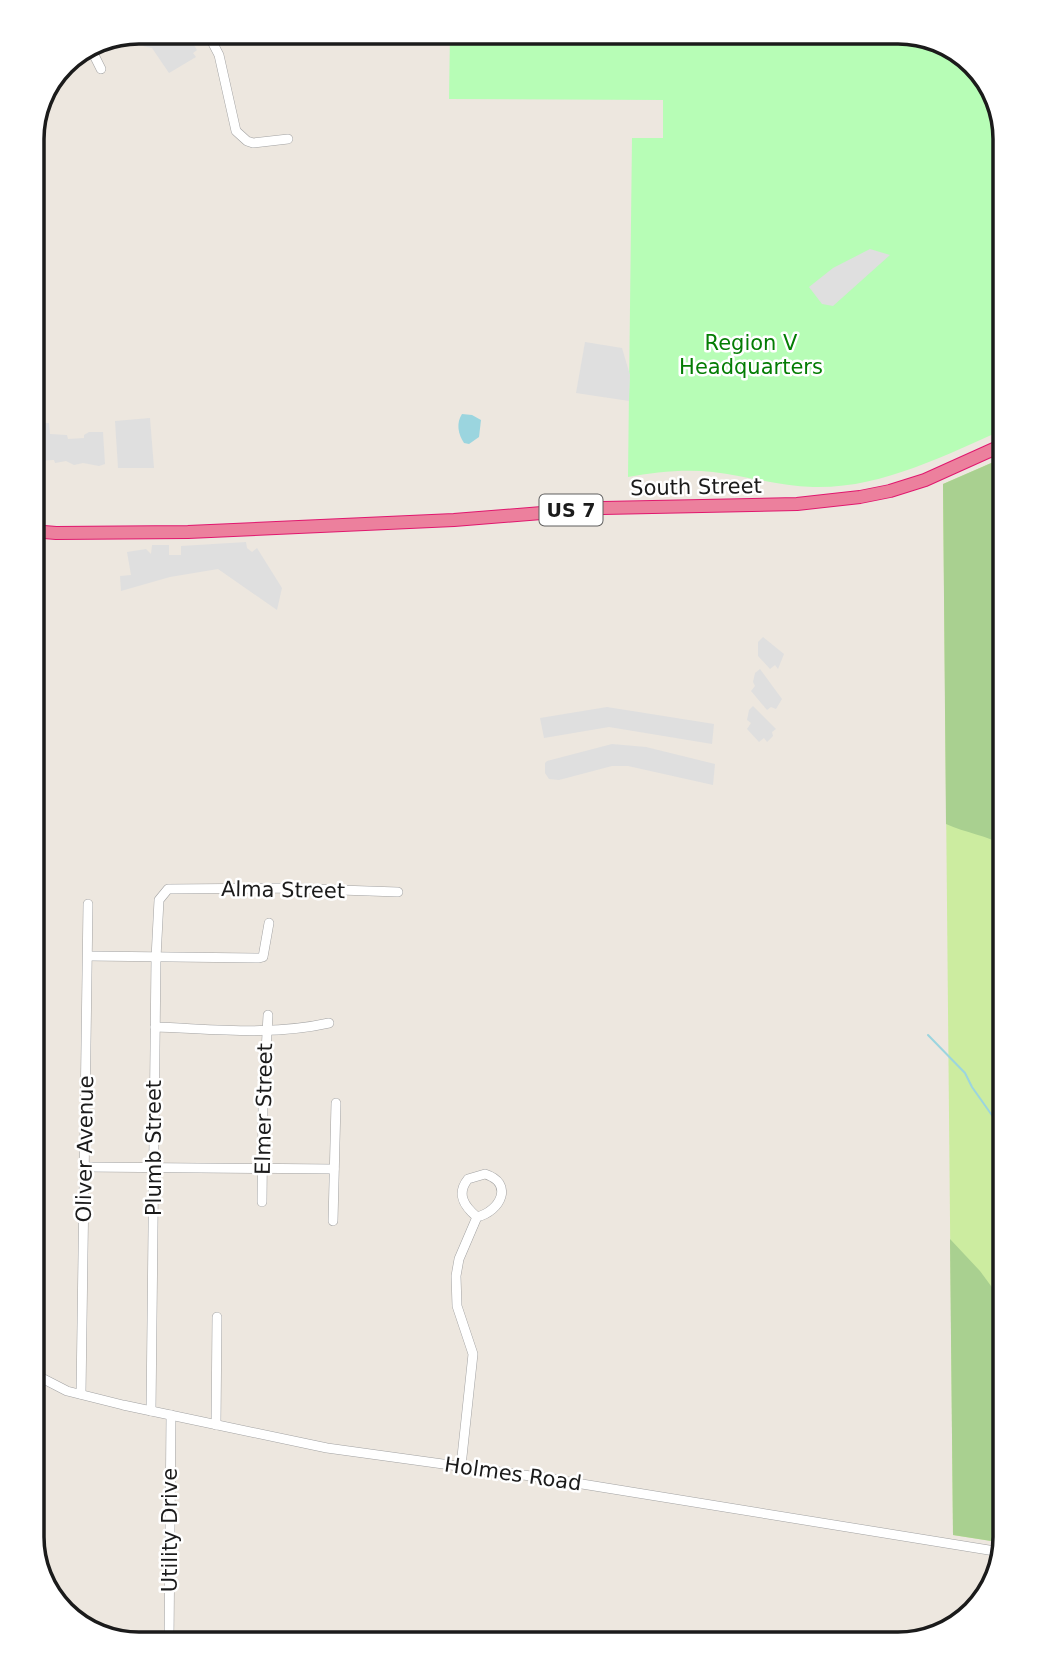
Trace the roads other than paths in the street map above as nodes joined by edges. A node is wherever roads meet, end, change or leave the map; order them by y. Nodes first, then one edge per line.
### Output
1 (213, 44) edge
2 (94, 55) edge
3 (101, 69) dead end
4 (288, 139) dead end
5 (993, 450) edge
6 (44, 523) edge
7 (44, 531) edge
8 (126, 533) junction
9 (168, 889) joint
10 (398, 892) dead end
11 (88, 904) dead end
12 (269, 923) dead end
13 (88, 956) junction
14 (156, 958) junction
15 (268, 1015) dead end
16 (329, 1023) dead end
17 (155, 1027) junction
18 (266, 1032) junction
19 (336, 1103) dead end
20 (84, 1167) junction
21 (154, 1167) junction
22 (263, 1167) junction
23 (334, 1169) junction
24 (262, 1202) dead end
25 (477, 1217) junction
26 (333, 1221) dead end
27 (217, 1317) dead end
28 (44, 1379) edge
29 (81, 1394) junction
30 (151, 1411) junction
31 (172, 1415) junction
32 (216, 1425) junction
33 (461, 1466) junction
34 (992, 1550) edge
35 (169, 1632) edge

1 - 4 street
2 - 3 street
5 - 8 highway, South Street / US 7
6 - 8 highway, South Street / US 7
7 - 8 highway, South Street / US 7
9 - 10 street, Alma Street
9 - 14 street, Plumb Street
11 - 13 street, Oliver Avenue
12 - 14 street
13 - 14 street
13 - 20 street, Oliver Avenue
14 - 17 street, Plumb Street
15 - 18 street, Elmer Street
16 - 18 street
17 - 18 street
17 - 21 street, Plumb Street
18 - 22 street, Elmer Street
19 - 23 street
20 - 21 street
20 - 29 street, Oliver Avenue
21 - 22 street
21 - 30 street, Plumb Street
22 - 23 street
22 - 24 street, Elmer Street
23 - 26 street
25 - 25 street
25 - 33 street
27 - 32 street
28 - 29 street, Holmes Road
29 - 30 street, Holmes Road
30 - 31 street, Holmes Road
31 - 32 street, Holmes Road
31 - 35 street, Utility Drive
32 - 33 street, Holmes Road
33 - 34 street, Holmes Road

